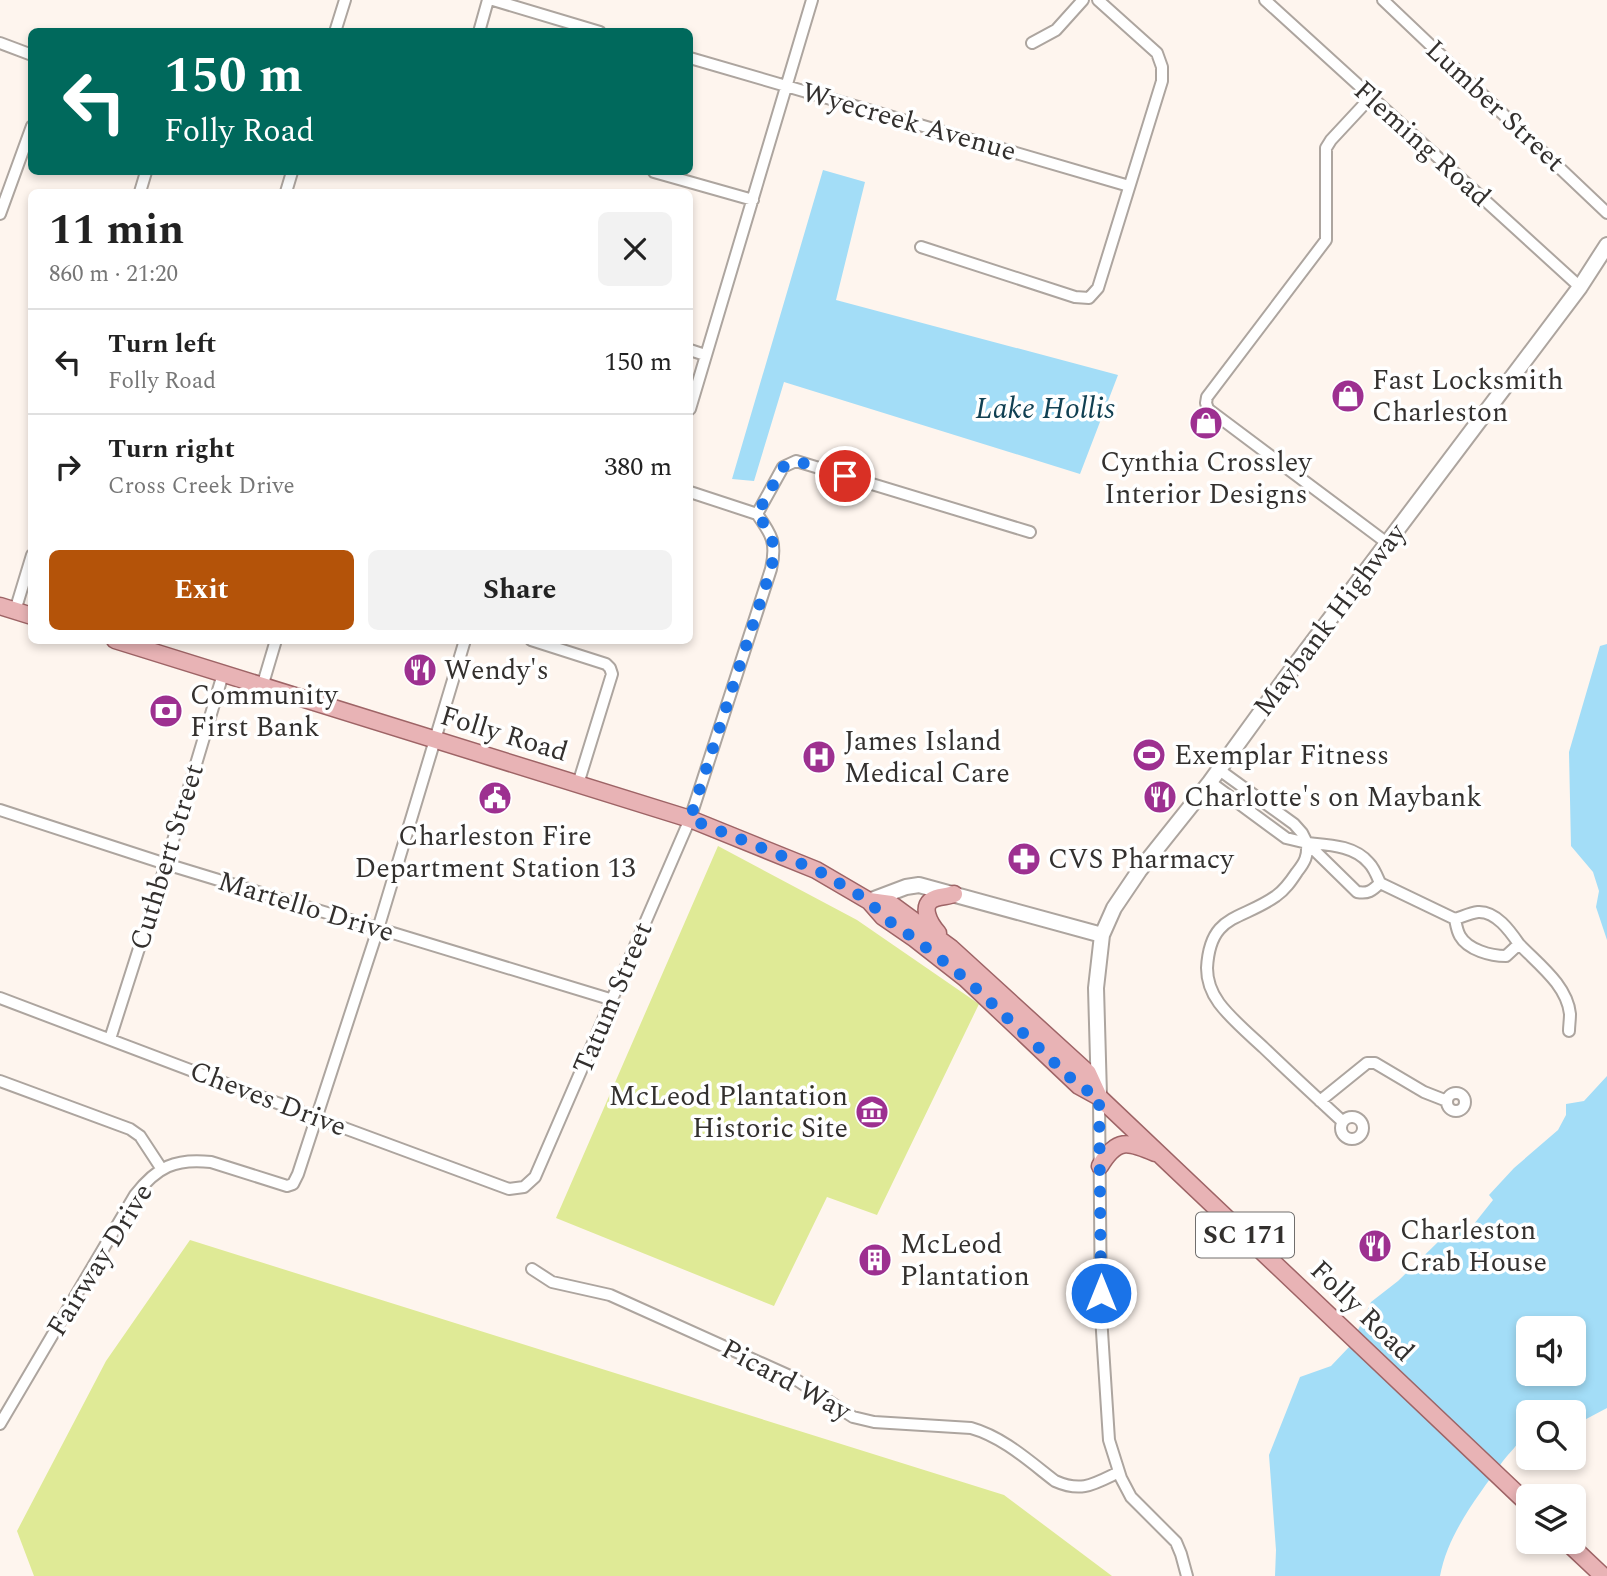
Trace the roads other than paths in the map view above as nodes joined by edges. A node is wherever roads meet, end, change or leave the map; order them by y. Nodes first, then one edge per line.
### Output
1 (345, 0) edge
2 (490, 0) edge
3 (812, 0) edge
4 (1083, 0) edge
5 (1098, 0) edge
6 (1265, 0) edge
7 (1383, 0) edge
8 (336, 28) edge
9 (480, 28) edge
10 (586, 28) edge
11 (0, 43) edge
12 (1032, 43) dead end
13 (28, 54) edge
14 (693, 59) edge
15 (787, 86) junction
16 (1371, 97) junction
17 (28, 137) edge
18 (664, 175) edge
19 (1129, 186) junction
20 (752, 200) junction
21 (1607, 212) edge
22 (0, 214) edge
23 (1607, 245) edge
24 (921, 247) dead end
25 (1580, 287) junction
26 (693, 351) edge
27 (705, 355) junction
28 (693, 398) edge
29 (693, 493) edge
30 (757, 514) junction
31 (1030, 532) dead end
32 (1387, 543) junction
33 (28, 564) edge
34 (7, 609) edge
35 (28, 615) edge
36 (275, 644) edge
37 (464, 644) edge
38 (544, 644) edge
39 (154, 646) edge
40 (223, 674) junction
41 (262, 687) junction
42 (434, 739) junction
43 (1219, 769) junction
44 (1209, 782) junction
45 (578, 784) junction
46 (0, 810) edge
47 (690, 819) junction
48 (1307, 843) junction
49 (166, 864) junction
50 (1380, 883) junction
51 (954, 894) junction
52 (869, 901) junction
53 (1455, 919) junction
54 (378, 929) junction
55 (1102, 935) junction
56 (1520, 944) junction
57 (951, 948) junction
58 (0, 998) edge
59 (613, 1000) junction
60 (1569, 1031) dead end
61 (110, 1039) junction
62 (0, 1080) edge
63 (1099, 1097) junction
64 (1321, 1101) junction
65 (1447, 1101) dead end
66 (317, 1118) junction
67 (1342, 1121) dead end
68 (1163, 1157) junction
69 (1100, 1166) junction
70 (161, 1168) junction
71 (535, 1177) joint
72 (532, 1269) dead end
73 (0, 1424) edge
74 (1119, 1472) junction
75 (1516, 1493) edge
76 (1580, 1554) edge
77 (1186, 1576) edge
78 (1603, 1576) edge

1 - 8 street
2 - 9 street
2 - 10 street
3 - 15 street
4 - 12 street
5 - 19 street
6 - 16 street, Fleming Road
7 - 21 street, Lumber Street
11 - 13 street
14 - 15 street, Wyecreek Avenue
15 - 19 street, Wyecreek Avenue
15 - 20 street
16 - 25 street, Fleming Road
16 - 32 street
17 - 22 street
18 - 20 street
19 - 24 street
20 - 27 street
23 - 25 main road, Maybank Highway
25 - 32 main road, Maybank Highway
26 - 27 street
27 - 28 street
29 - 30 street
30 - 31 street
30 - 47 street, Tatum Street
32 - 43 main road, Maybank Highway
33 - 34 street
34 - 35 main road
36 - 41 street
37 - 42 street
38 - 45 street
39 - 40 main road, Folly Road
40 - 41 main road, Folly Road
40 - 49 street, Cuthbert Street
41 - 42 main road, Folly Road
42 - 45 main road, Folly Road
42 - 54 street
43 - 44 main road, Maybank Highway
43 - 48 street
44 - 48 street
44 - 55 main road, Maybank Highway
45 - 47 main road, Folly Road
46 - 49 street, Martello Drive
47 - 52 main road, Folly Road
47 - 59 street, Tatum Street
48 - 50 street
48 - 50 street
48 - 64 street
49 - 54 street, Martello Drive
49 - 61 street, Cuthbert Street
50 - 53 street
51 - 52 main road
51 - 55 main road
51 - 57 main road
52 - 57 main road, Folly Road
52 - 63 main road, Folly Road
53 - 56 street
53 - 56 street
54 - 59 street, Martello Drive
54 - 66 street
55 - 63 main road, Maybank Highway
56 - 60 street
57 - 63 main road, Folly Road
58 - 61 street, Cheves Drive
59 - 71 street, Tatum Street
61 - 66 street, Cheves Drive
62 - 70 street
63 - 68 main road, Folly Road / SC 171
63 - 69 street
64 - 65 street
64 - 67 street
66 - 70 street, Fairway Drive
66 - 71 street, Cheves Drive
68 - 69 main road
68 - 75 main road, Folly Road / SC 171
69 - 74 street
70 - 73 street, Fairway Drive
72 - 74 street, Picard Way
74 - 77 street
76 - 78 main road

